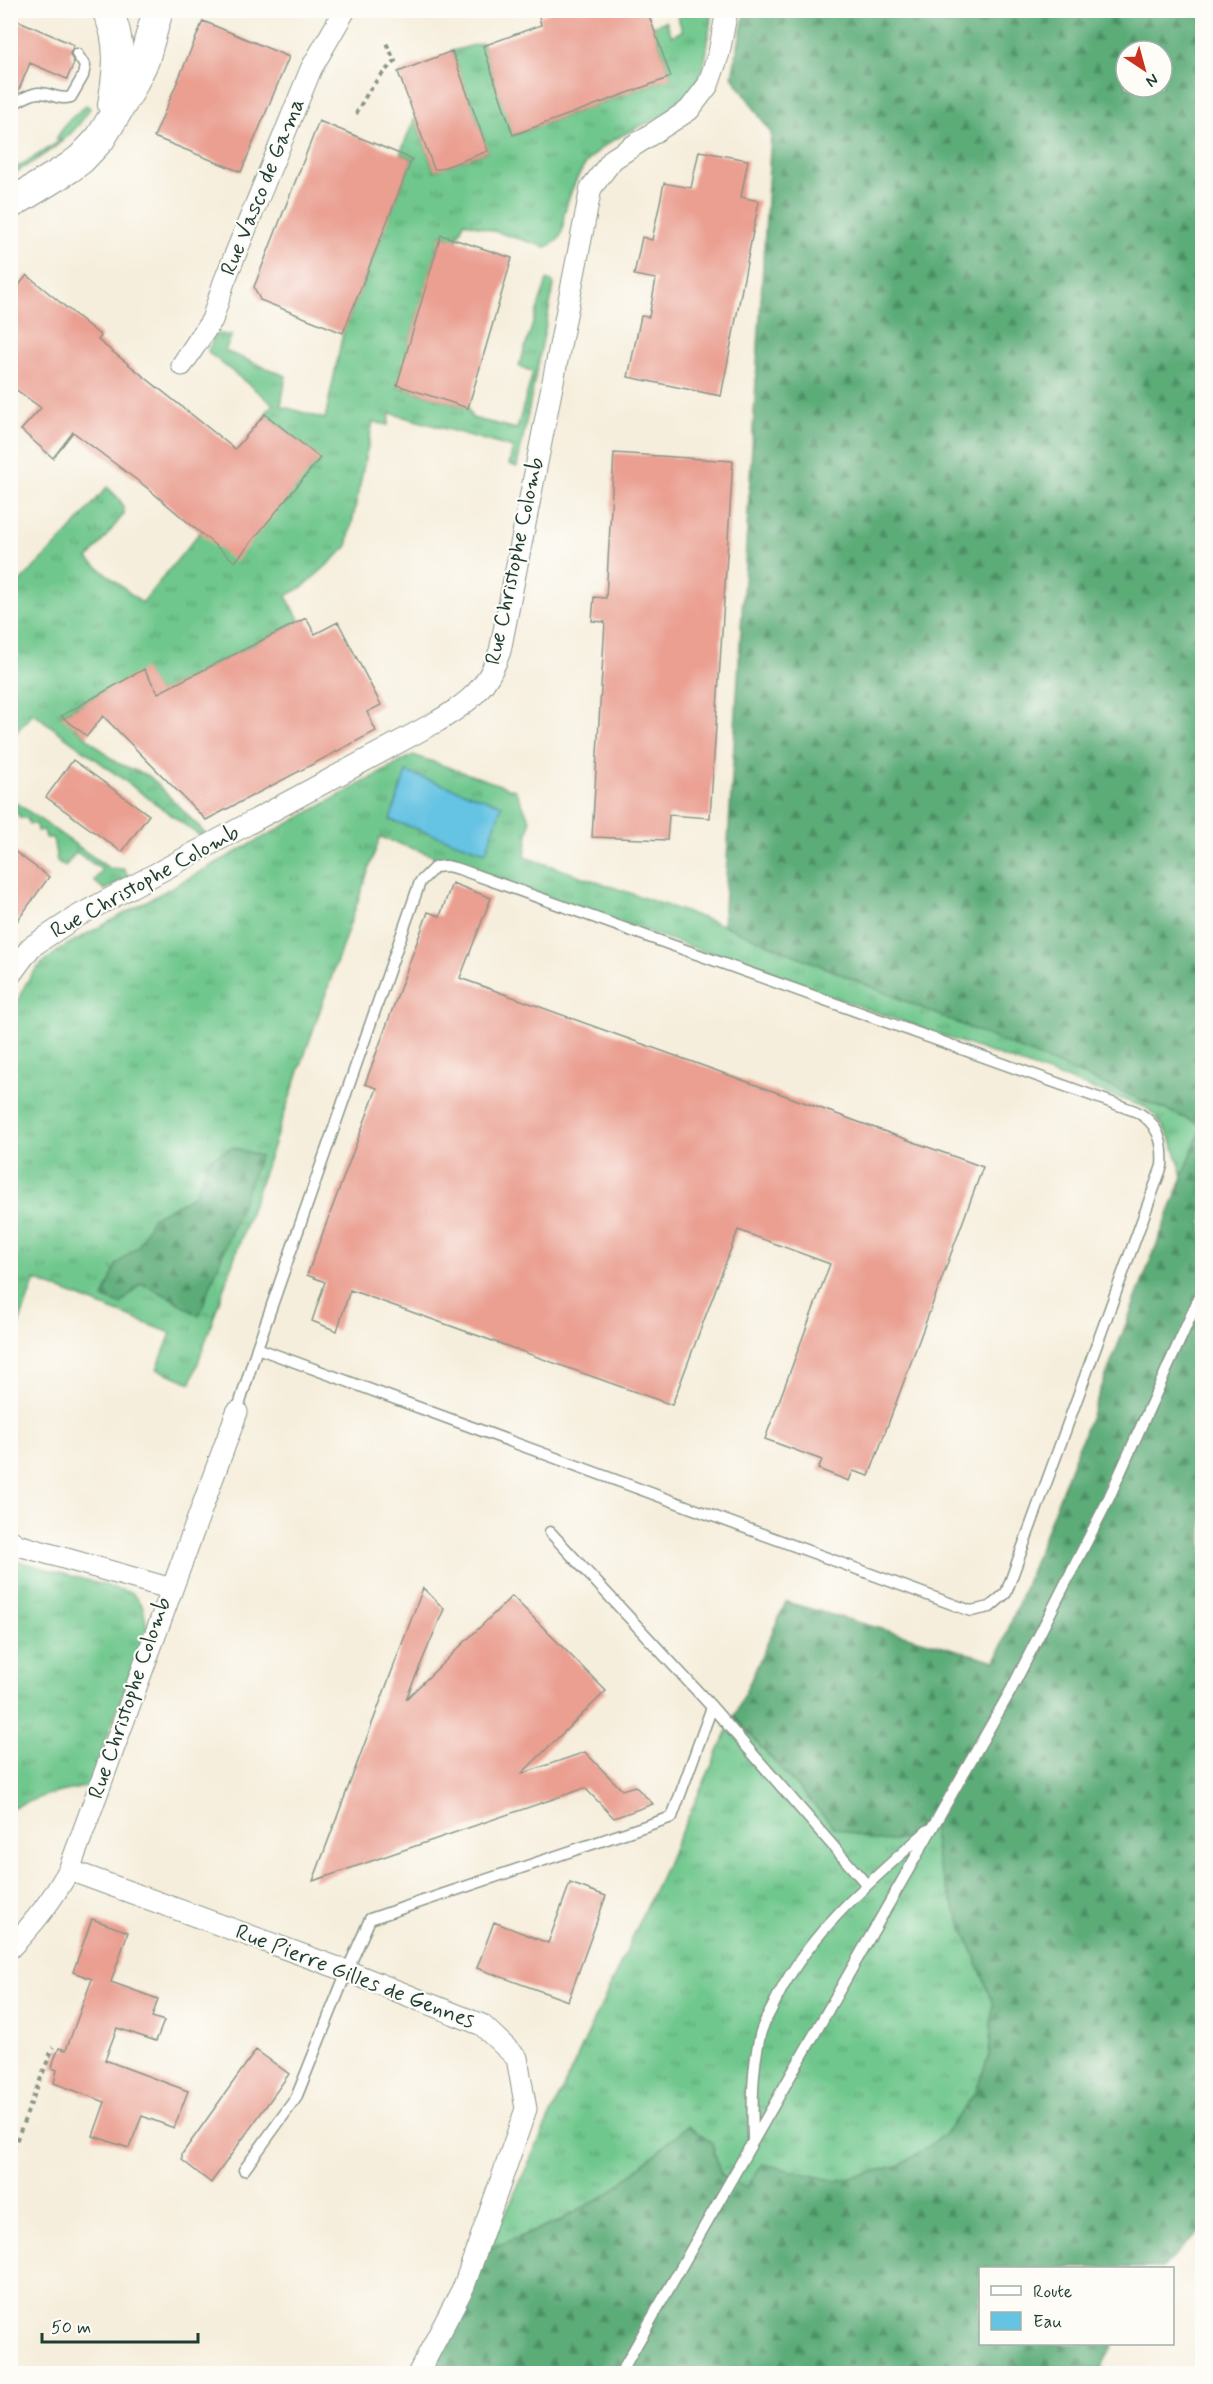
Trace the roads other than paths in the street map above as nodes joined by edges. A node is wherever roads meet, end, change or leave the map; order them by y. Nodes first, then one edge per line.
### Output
1 (107, 10) edge
2 (158, 10) edge
3 (345, 10) edge
4 (727, 10) edge
5 (77, 54) dead end
6 (10, 106) edge
7 (111, 120) junction
8 (10, 204) edge
9 (182, 365) dead end
10 (10, 975) edge
11 (1203, 1291) edge
12 (257, 1348) junction
13 (237, 1412) joint
14 (550, 1532) dead end
15 (10, 1540) edge
16 (172, 1589) junction
17 (712, 1707) junction
18 (935, 1823) junction
19 (69, 1870) junction
20 (867, 1885) junction
21 (10, 1948) edge
22 (347, 1971) junction
23 (753, 2142) junction
24 (244, 2170) dead end
25 (418, 2373) edge
26 (620, 2373) edge

1 - 7 main road
2 - 7 main road
3 - 9 street, Rue Vasco de Gama
4 - 10 street, Rue Christophe Colomb
5 - 6 lane
7 - 8 main road
11 - 18 lane
12 - 12 lane
12 - 13 lane
13 - 16 street
14 - 17 lane
15 - 16 street, Rue Christophe Colomb
16 - 19 street, Rue Christophe Colomb
17 - 20 lane
17 - 22 lane
18 - 20 lane
18 - 23 lane
19 - 21 street, Rue Christophe Colomb
19 - 22 street, Rue Pierre Gilles de Gennes
20 - 23 lane
22 - 24 lane
22 - 25 street, Rue Pierre Gilles de Gennes
23 - 26 lane

